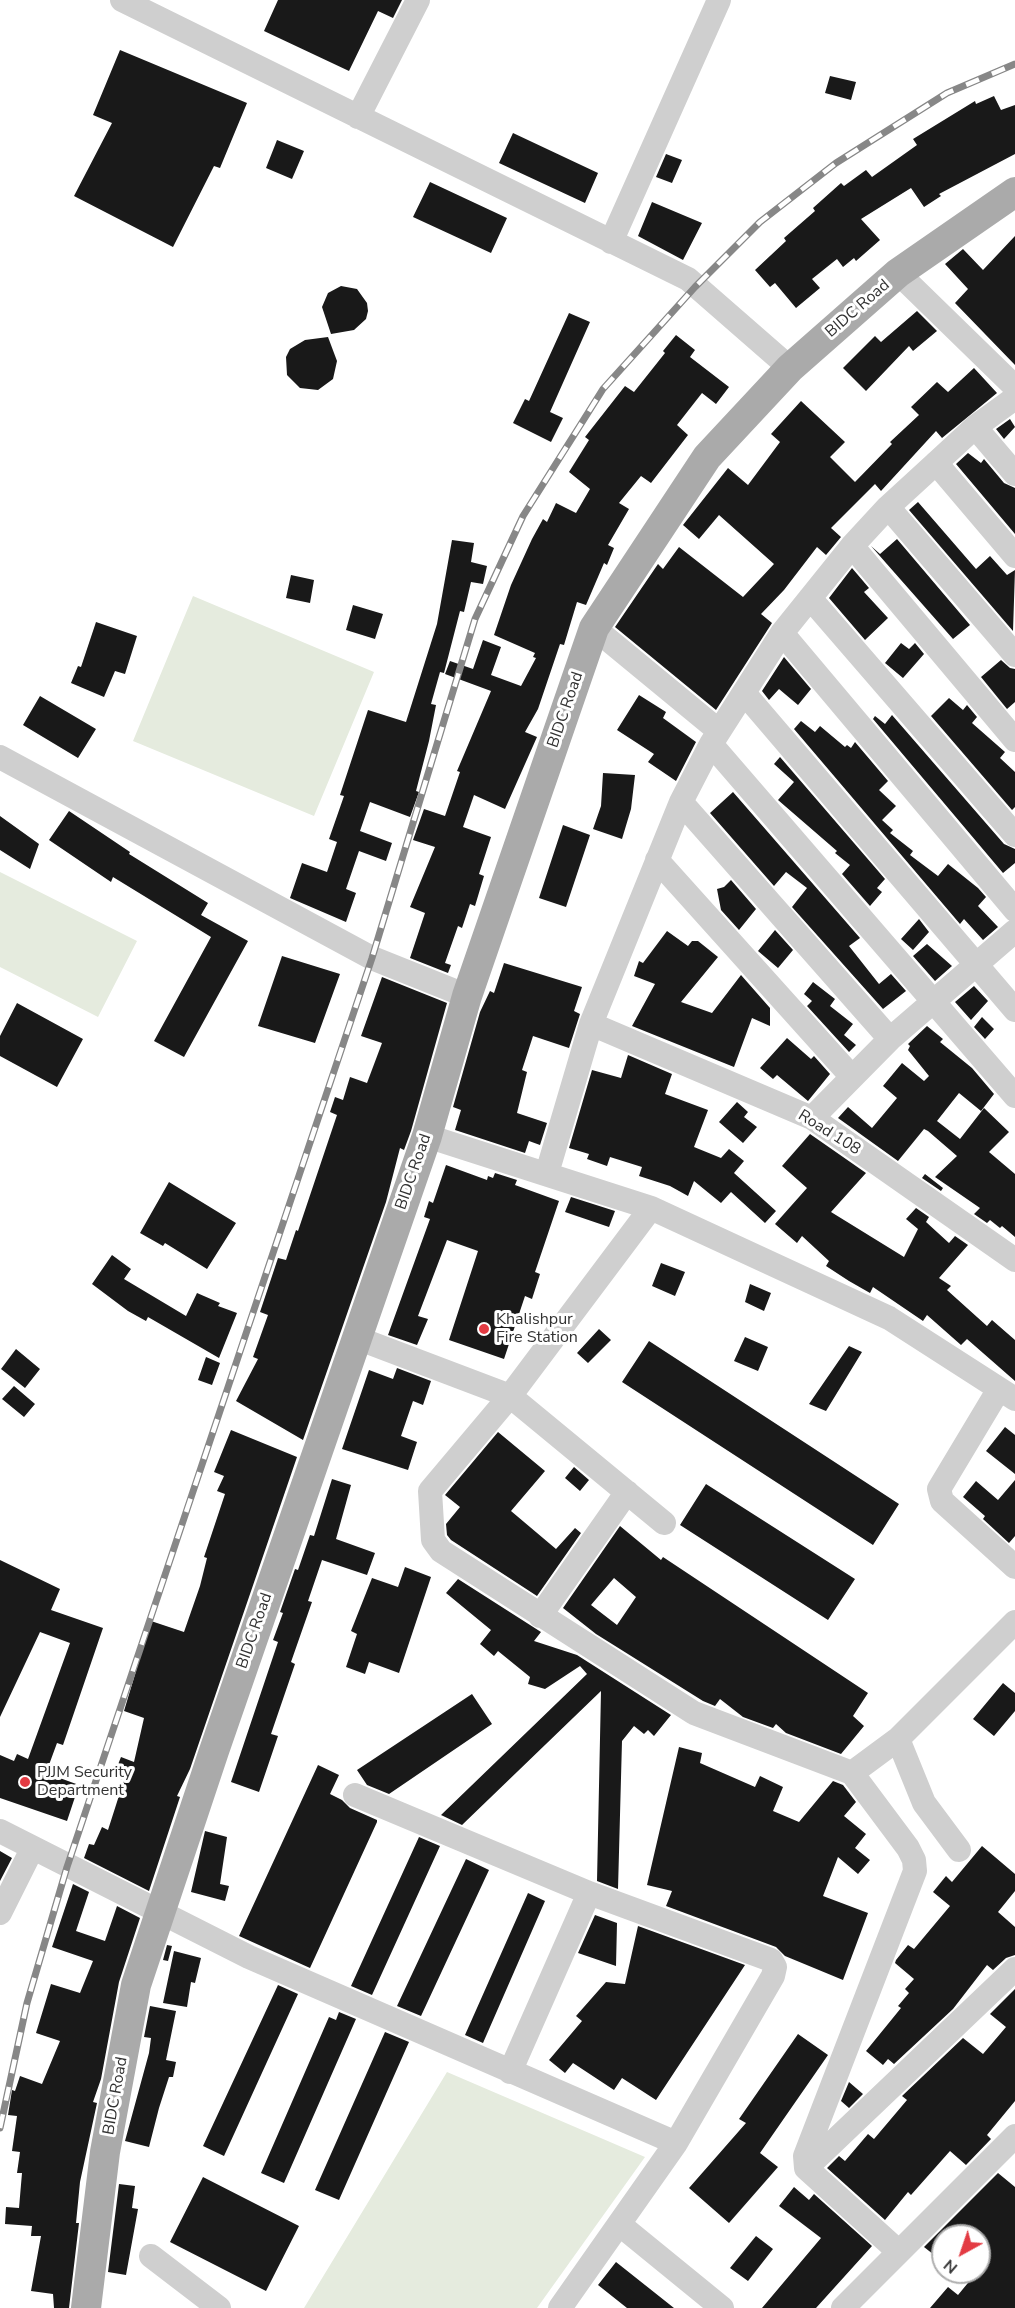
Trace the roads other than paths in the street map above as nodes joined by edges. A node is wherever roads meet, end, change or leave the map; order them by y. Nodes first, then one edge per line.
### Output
1 (122, 0) edge
2 (418, 0) edge
3 (719, 0) edge
4 (358, 117) junction
5 (1015, 192) edge
6 (611, 242) junction
7 (898, 273) junction
8 (790, 368) junction
9 (1015, 387) edge
10 (1015, 398) edge
11 (975, 427) junction
12 (936, 463) junction
13 (1015, 474) edge
14 (888, 507) junction
15 (852, 546) junction
16 (1015, 556) edge
17 (810, 598) junction
18 (594, 628) junction
19 (782, 633) junction
20 (1015, 655) edge
21 (745, 694) junction
22 (715, 738) junction
23 (1015, 740) edge
24 (0, 757) edge
25 (681, 802) junction
26 (1015, 836) edge
27 (657, 860) junction
28 (1015, 910) edge
29 (1015, 931) edge
30 (976, 964) junction
31 (468, 996) junction
32 (933, 1002) junction
33 (1015, 1010) edge
34 (591, 1024) junction
35 (890, 1039) junction
36 (852, 1077) junction
37 (1015, 1096) edge
38 (812, 1118) junction
39 (427, 1136) junction
40 (547, 1173) junction
41 (651, 1208) junction
42 (1015, 1260) edge
43 (357, 1338) junction
44 (1007, 1394) edge
45 (510, 1396) junction
46 (627, 1492) junction
47 (664, 1523) dead end
48 (1015, 1567) edge
49 (540, 1616) junction
50 (1015, 1622) edge
51 (898, 1739) junction
52 (852, 1773) junction
53 (355, 1795) dead end
54 (0, 1831) edge
55 (32, 1849) junction
56 (959, 1850) dead end
57 (589, 1893) junction
58 (0, 1913) edge
59 (160, 1914) junction
60 (1015, 1969) edge
61 (510, 2072) junction
62 (1015, 2136) edge
63 (676, 2143) junction
64 (806, 2168) junction
65 (619, 2224) junction
66 (899, 2252) junction
67 (151, 2256) dead end
68 (86, 2308) edge
69 (219, 2308) edge
70 (560, 2308) edge
71 (722, 2308) edge
72 (843, 2308) edge

1 - 4 street
2 - 4 street
3 - 6 street
4 - 6 street
5 - 7 main road, BIDC Road
6 - 8 street
7 - 8 main road, BIDC Road
7 - 9 street
8 - 18 main road, BIDC Road
10 - 11 street
11 - 12 street
11 - 13 street
12 - 14 street
12 - 16 street
14 - 15 street
14 - 20 street
15 - 17 street
15 - 23 street
17 - 19 street
17 - 26 street
18 - 22 street
18 - 31 main road, BIDC Road
19 - 21 street
19 - 28 street
21 - 22 street
21 - 30 street
22 - 25 street
22 - 32 street
24 - 31 street
25 - 27 street
25 - 35 street
27 - 34 street
27 - 36 street
29 - 30 street
30 - 32 street
30 - 33 street
31 - 39 main road, BIDC Road
32 - 35 street
32 - 37 street
34 - 38 street, Road 108
34 - 40 street
35 - 36 street
36 - 38 street
38 - 42 street, Road 108
39 - 40 street
39 - 43 main road, BIDC Road
40 - 41 street
41 - 44 street
41 - 45 street
43 - 45 street
43 - 59 main road, BIDC Road
44 - 48 street
45 - 46 street
45 - 49 street
46 - 47 street
46 - 49 street
49 - 52 street
50 - 51 street
51 - 52 street
51 - 56 street
52 - 64 street
53 - 57 street
54 - 55 street
55 - 58 street
55 - 59 street
57 - 61 street
57 - 63 street
59 - 61 street
59 - 68 main road, BIDC Road
60 - 64 street
61 - 63 street
62 - 66 street
63 - 65 street
64 - 66 street
65 - 70 street
65 - 71 street
66 - 72 street
67 - 69 street

